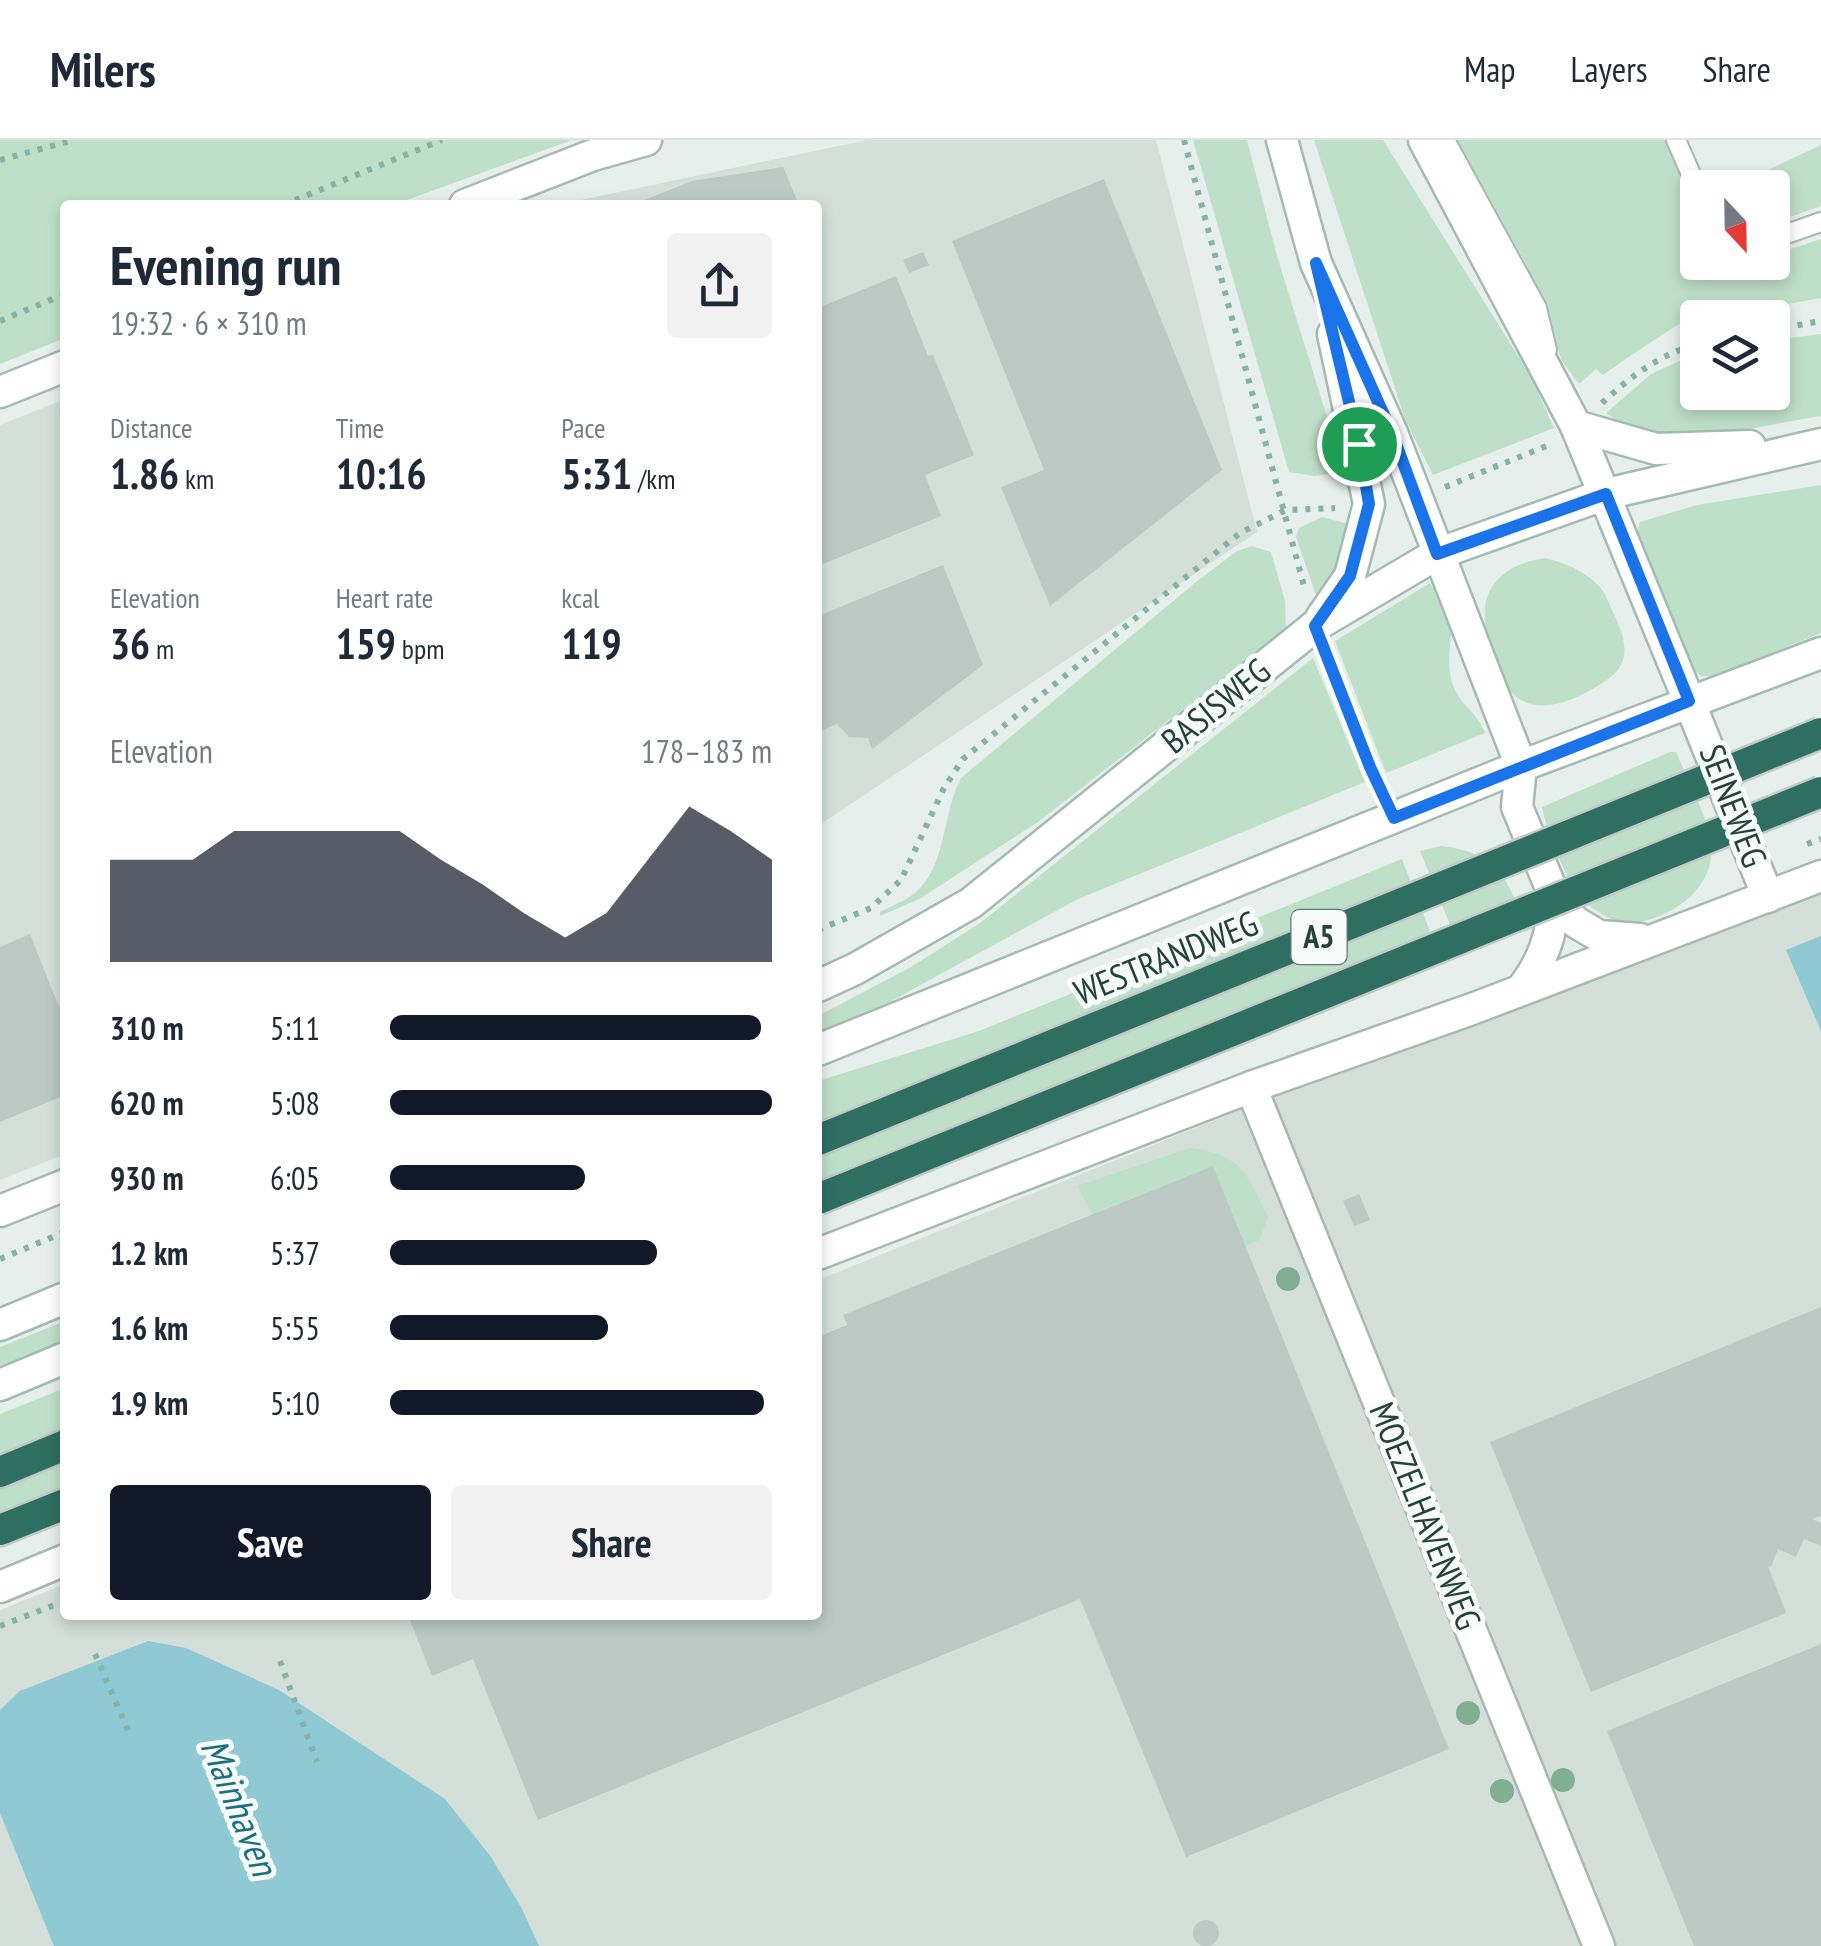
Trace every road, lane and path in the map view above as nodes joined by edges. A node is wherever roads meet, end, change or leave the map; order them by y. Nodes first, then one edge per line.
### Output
1 (74, 140) edge
2 (442, 140) edge
3 (646, 140) edge
4 (1184, 140) edge
5 (1282, 140) edge
6 (1424, 140) edge
7 (1446, 140) edge
8 (1676, 140) edge
9 (0, 160) edge
10 (1689, 170) edge
11 (523, 195) edge
12 (295, 200) edge
13 (494, 200) edge
14 (1821, 222) edge
15 (1790, 233) edge
16 (1316, 263) junction
17 (60, 296) edge
18 (0, 320) edge
19 (1821, 321) edge
20 (1790, 327) edge
21 (1680, 348) edge
22 (60, 368) edge
23 (1556, 384) junction
24 (0, 392) edge
25 (1576, 426) junction
26 (1821, 444) edge
27 (1606, 494) junction
28 (1415, 498) junction
29 (1286, 510) junction
30 (1437, 554) junction
31 (1315, 626) junction
32 (1821, 653) edge
33 (1689, 701) junction
34 (1821, 733) edge
35 (1521, 766) junction
36 (1821, 792) edge
37 (1394, 818) junction
38 (1821, 876) edge
39 (1768, 896) junction
40 (1553, 898) junction
41 (822, 928) edge
42 (1672, 933) junction
43 (822, 984) edge
44 (1522, 989) junction
45 (822, 1048) edge
46 (1251, 1087) junction
47 (822, 1138) edge
48 (60, 1187) edge
49 (822, 1197) edge
50 (0, 1211) edge
51 (60, 1234) edge
52 (822, 1252) edge
53 (0, 1259) edge
54 (60, 1300) edge
55 (0, 1324) edge
56 (60, 1360) edge
57 (0, 1385) edge
58 (60, 1447) edge
59 (0, 1472) edge
60 (60, 1506) edge
61 (0, 1530) edge
62 (60, 1562) edge
63 (0, 1587) edge
64 (60, 1603) edge
65 (0, 1626) edge
66 (95, 1654) dead end
67 (280, 1660) dead end
68 (130, 1735) dead end
69 (317, 1762) dead end
70 (1599, 1946) edge

1 - 9 path
2 - 12 path
3 - 11 main road
4 - 29 path
5 - 16 main road
6 - 23 main road, SEINEWEG
7 - 23 lane, SEINEWEG
8 - 10 lane
11 - 13 main road
14 - 15 lane
16 - 28 main road
16 - 31 main road
17 - 18 path
19 - 20 path
21 - 25 path
22 - 24 main road
23 - 25 main road, SEINEWEG
25 - 26 main road
25 - 27 main road, SEINEWEG
25 - 28 path
26 - 27 main road, BASISWEG
27 - 30 main road, BASISWEG
27 - 33 main road, SEINEWEG
28 - 30 main road
29 - 31 path
29 - 41 path
30 - 31 main road, BASISWEG
30 - 35 main road
31 - 37 path
31 - 43 main road, BASISWEG
32 - 33 main road
33 - 35 main road
33 - 39 main road, SEINEWEG
34 - 47 highway, WESTRANDWEG / A5, bridge
35 - 37 main road
35 - 40 main road
36 - 49 highway, A5, bridge
37 - 45 main road
38 - 39 main road
39 - 42 main road
40 - 42 main road
40 - 44 main road
42 - 44 main road
44 - 46 main road
46 - 52 main road
46 - 70 main road, MOEZELHAVENWEG
48 - 50 main road
51 - 53 path
54 - 55 main road
56 - 57 main road
58 - 59 highway
60 - 61 highway
62 - 63 main road
64 - 65 path
66 - 68 path
67 - 69 path

